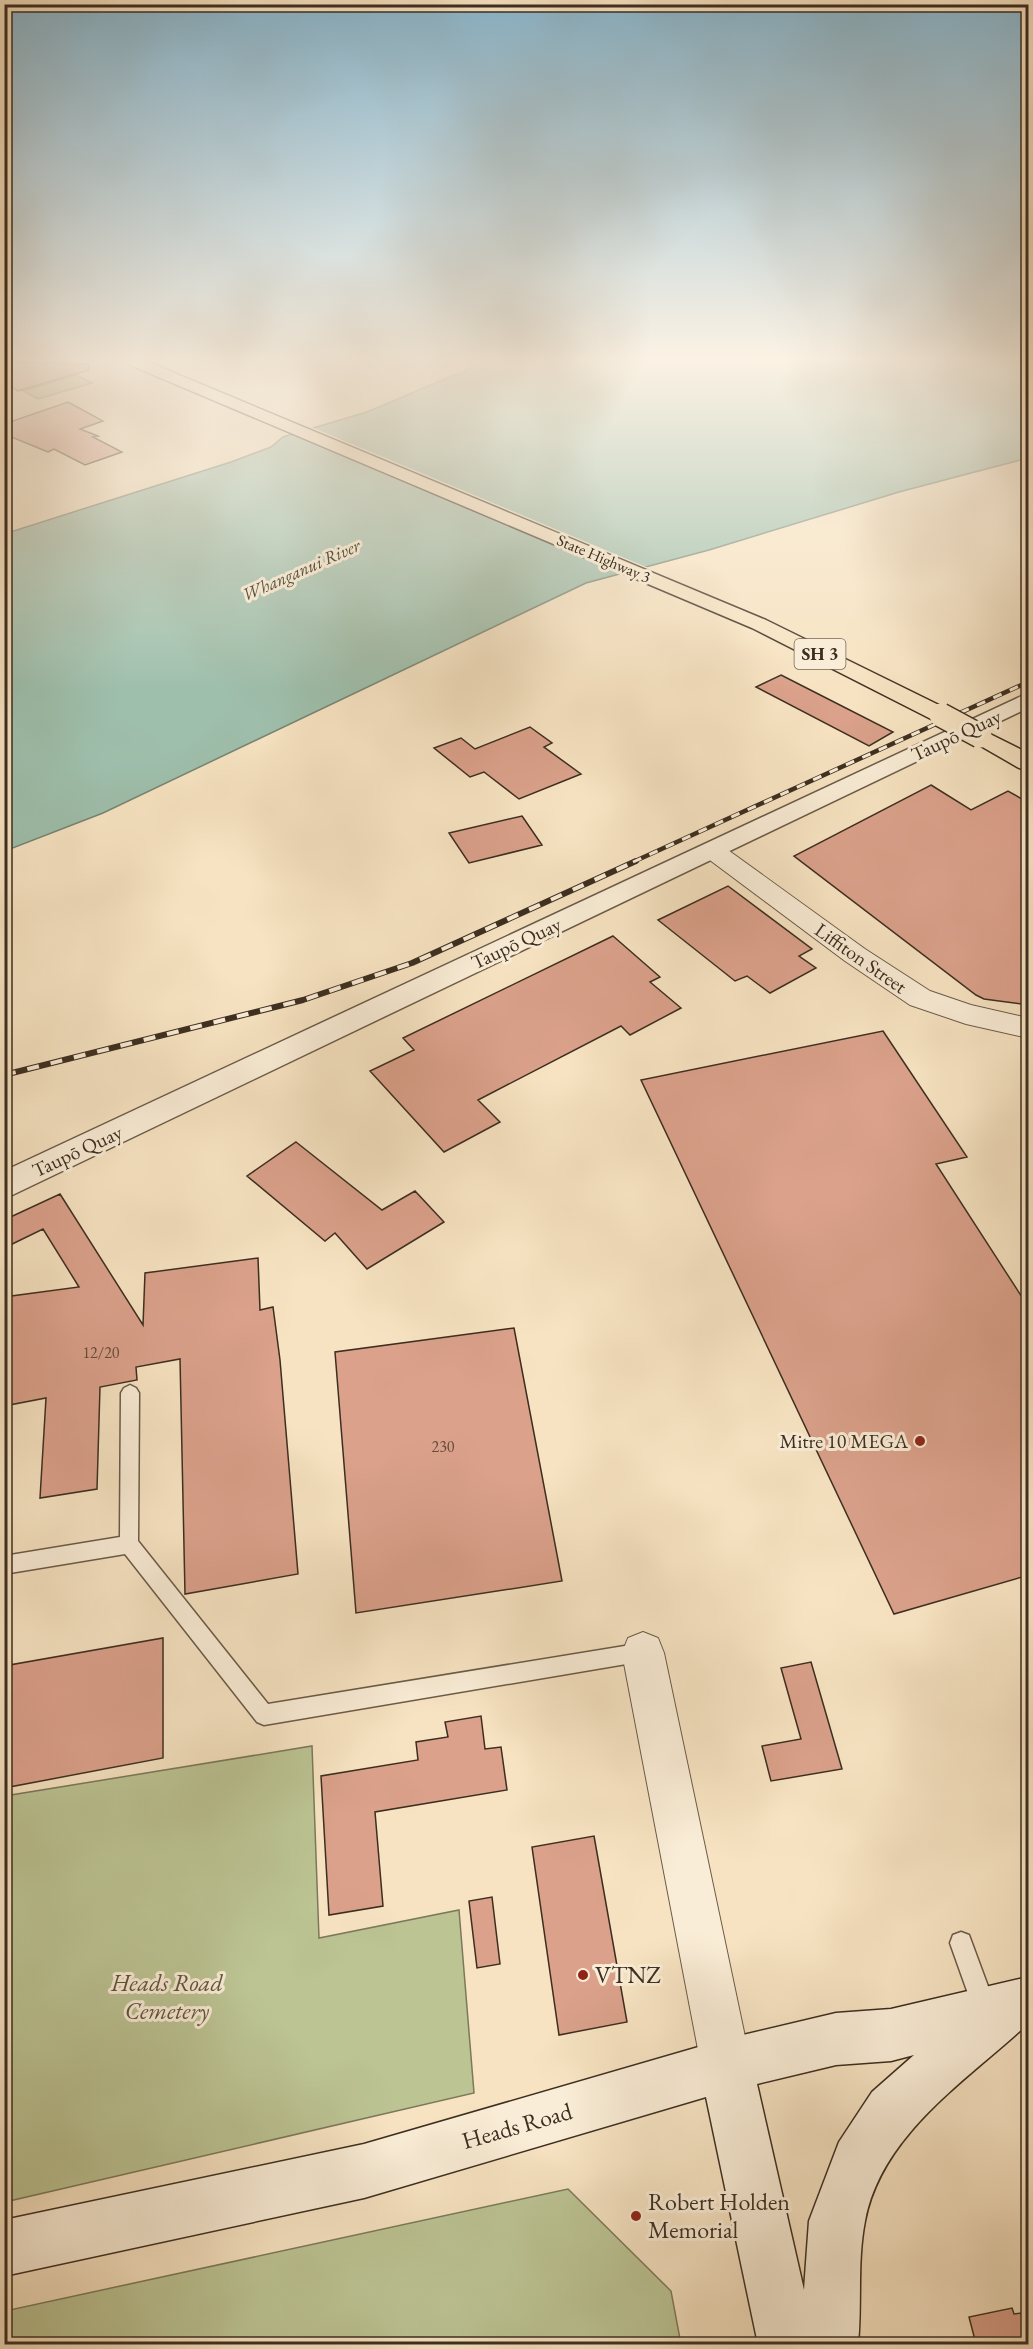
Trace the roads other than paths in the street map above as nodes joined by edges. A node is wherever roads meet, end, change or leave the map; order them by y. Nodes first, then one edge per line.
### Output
1 (399, 472) edge
2 (1029, 700) edge
3 (1029, 763) edge
4 (712, 850) junction
5 (1029, 1028) edge
6 (4, 1186) edge
7 (130, 1393) dead end
8 (129, 1544) junction
9 (4, 1565) edge
10 (643, 1653) joint
11 (961, 1943) dead end
12 (1007, 2008) edge
13 (726, 2065) junction
14 (4, 2248) edge
15 (787, 2344) edge
16 (829, 2344) edge

1 - 3 highway, State Highway 3 / SH 3, bridge
2 - 4 street, Taupō Quay
4 - 5 street, Liffiton Street
4 - 6 street, Taupō Quay
7 - 8 lane
8 - 9 lane
8 - 10 lane
10 - 13 street
11 - 12 lane
12 - 13 street, Heads Road
12 - 16 street
13 - 14 street, Heads Road
13 - 15 street

